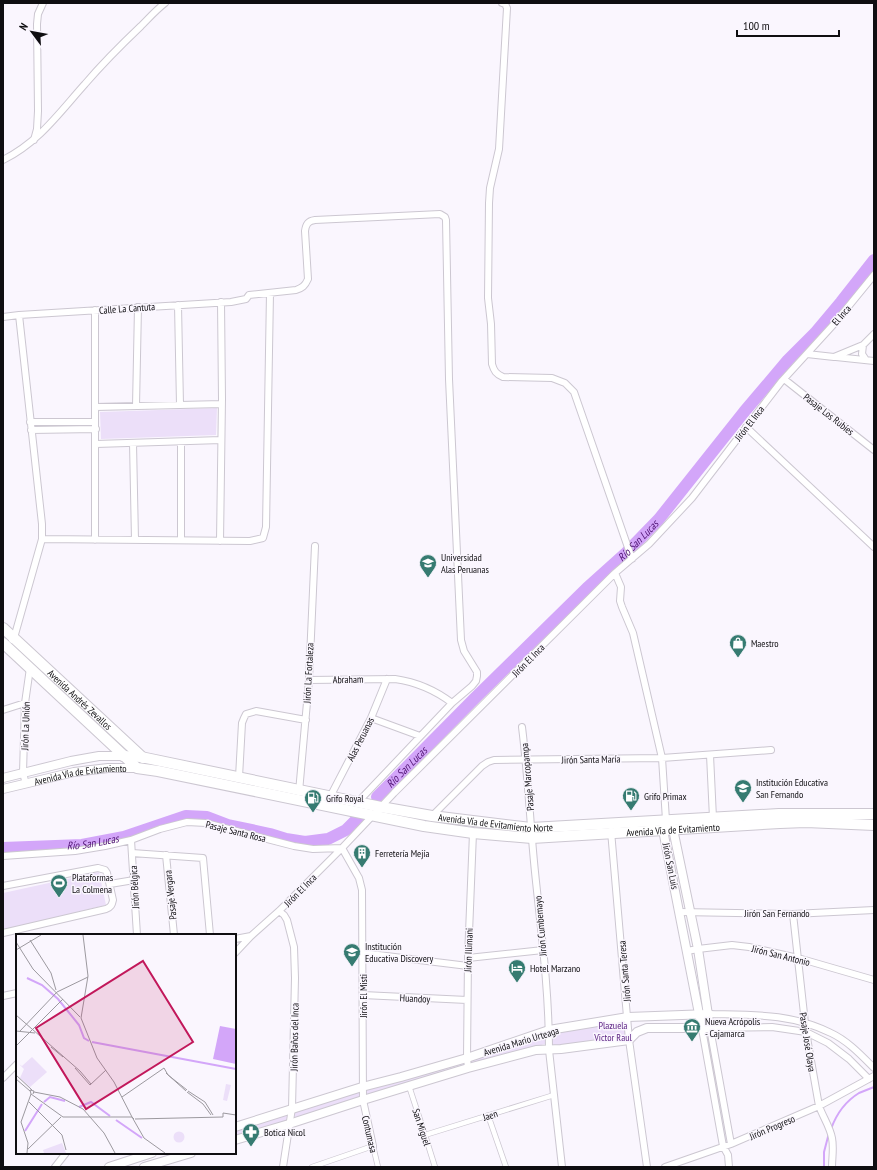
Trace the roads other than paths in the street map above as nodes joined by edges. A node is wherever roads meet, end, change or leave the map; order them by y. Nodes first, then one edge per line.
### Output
1 (43, 3) edge
2 (165, 3) edge
3 (502, 3) edge
4 (34, 140) junction
5 (3, 160) edge
6 (874, 275) edge
7 (270, 293) junction
8 (221, 302) junction
9 (178, 305) junction
10 (138, 307) junction
11 (95, 310) junction
12 (19, 315) junction
13 (3, 316) edge
14 (873, 337) edge
15 (863, 345) junction
16 (807, 354) junction
17 (834, 357) junction
18 (866, 360) junction
19 (874, 361) edge
20 (784, 379) junction
21 (222, 404) junction
22 (180, 405) junction
23 (136, 406) junction
24 (95, 407) junction
25 (30, 422) junction
26 (95, 422) junction
27 (746, 427) junction
28 (96, 429) junction
29 (31, 430) junction
30 (221, 440) junction
31 (181, 442) junction
32 (133, 443) junction
33 (96, 444) junction
34 (874, 450) edge
35 (42, 539) junction
36 (95, 540) junction
37 (135, 540) junction
38 (181, 540) junction
39 (220, 541) junction
40 (315, 546) dead end
41 (874, 547) edge
42 (632, 557) junction
43 (615, 573) junction
44 (3, 628) edge
45 (14, 638) junction
46 (4, 645) edge
47 (30, 668) junction
48 (387, 679) junction
49 (309, 680) junction
50 (452, 703) junction
51 (25, 704) junction
52 (3, 710) edge
53 (371, 718) junction
54 (306, 720) junction
55 (522, 727) dead end
56 (420, 736) junction
57 (772, 750) dead end
58 (710, 755) junction
59 (122, 756) junction
60 (141, 757) junction
61 (662, 758) junction
62 (526, 760) junction
63 (137, 768) junction
64 (158, 771) junction
65 (24, 773) junction
66 (238, 777) junction
67 (3, 778) edge
68 (26, 784) junction
69 (3, 789) edge
70 (298, 795) junction
71 (330, 797) junction
72 (355, 807) junction
73 (374, 811) junction
74 (874, 814) edge
75 (432, 816) junction
76 (713, 818) junction
77 (779, 819) junction
78 (874, 825) edge
79 (668, 826) junction
80 (610, 828) junction
81 (473, 832) junction
82 (532, 833) junction
83 (131, 840) junction
84 (342, 848) junction
85 (132, 853) junction
86 (166, 855) junction
87 (3, 856) edge
88 (134, 880) junction
89 (110, 884) junction
90 (3, 886) edge
91 (874, 910) edge
92 (279, 911) junction
93 (680, 912) junction
94 (690, 913) junction
95 (793, 914) junction
96 (22, 932) edge
97 (3, 933) edge
98 (137, 934) edge
99 (174, 934) edge
100 (210, 934) edge
101 (251, 936) junction
102 (236, 939) edge
103 (698, 949) junction
104 (543, 950) junction
105 (687, 951) junction
106 (236, 952) edge
107 (362, 953) junction
108 (468, 958) junction
109 (798, 958) junction
110 (468, 966) junction
111 (874, 980) edge
112 (16, 993) edge
113 (363, 995) junction
114 (3, 996) edge
115 (467, 1000) junction
116 (699, 1014) junction
117 (709, 1014) junction
118 (628, 1017) junction
119 (804, 1022) junction
120 (706, 1029) junction
121 (549, 1030) junction
122 (806, 1032) junction
123 (629, 1040) junction
124 (549, 1050) junction
125 (467, 1058) junction
126 (15, 1066) edge
127 (468, 1068) junction
128 (874, 1068) edge
129 (3, 1070) edge
130 (871, 1077) edge
131 (3, 1078) edge
132 (409, 1086) junction
133 (362, 1087) junction
134 (554, 1095) junction
135 (363, 1100) junction
136 (819, 1106) junction
137 (292, 1108) junction
138 (488, 1115) junction
139 (290, 1124) junction
140 (236, 1127) edge
141 (425, 1136) junction
142 (236, 1140) edge
143 (731, 1144) junction
144 (373, 1146) junction
145 (723, 1146) junction
146 (65, 1154) edge
147 (147, 1154) edge
148 (150, 1154) edge
149 (188, 1154) edge
150 (148, 1166) edge
151 (55, 1167) edge
152 (109, 1167) edge
153 (283, 1167) edge
154 (312, 1167) edge
155 (378, 1167) edge
156 (434, 1167) edge
157 (506, 1167) edge
158 (562, 1167) edge
159 (646, 1167) edge
160 (665, 1167) edge
161 (729, 1167) edge
162 (832, 1167) edge

1 - 4 street
2 - 4 street
3 - 42 street
4 - 5 street
6 - 16 street, El Inca
7 - 8 street, Calle La Cantuta
7 - 39 street
7 - 50 street, Calle La Cantuta
8 - 9 street, Calle La Cantuta
8 - 21 street
9 - 10 street, Calle La Cantuta
9 - 22 street
10 - 11 street, Calle La Cantuta
10 - 23 street
11 - 12 street, Calle La Cantuta
11 - 24 street
12 - 13 street, Calle La Cantuta
12 - 25 street
14 - 15 street
15 - 17 street
15 - 18 street
16 - 17 street
16 - 20 street, Jirón El Inca
17 - 18 street
18 - 19 street
20 - 27 street, Jirón El Inca
20 - 34 street, Pasaje Los Rubíes
21 - 22 street
21 - 30 street
22 - 23 street
23 - 24 street
24 - 26 street
25 - 26 street
25 - 29 street
26 - 28 street
27 - 41 street
27 - 42 street, Jirón El Inca
28 - 29 street
28 - 33 street
29 - 35 street
30 - 31 street
30 - 39 street
31 - 32 street
31 - 38 street
32 - 33 street
32 - 37 street
33 - 36 street
35 - 36 street
35 - 45 street
36 - 37 street
37 - 38 street
38 - 39 street
40 - 49 street, Jirón La Fortaleza
42 - 43 street, Jirón El Inca
43 - 61 street
43 - 73 street, Jirón El Inca
44 - 45 highway, Avenida Andrés Zevallos
45 - 46 street
45 - 60 highway, Avenida Andrés Zevallos
46 - 47 highway, Avenida Andrés Zevallos
47 - 51 street, Jirón La Unión
47 - 59 highway, Avenida Andrés Zevallos
48 - 49 street, Abraham
48 - 50 street, Abraham
48 - 53 street, Alas Peruanas
49 - 54 street, Jirón La Fortaleza
50 - 56 street
51 - 52 street
51 - 65 street, Jirón La Unión
53 - 56 street
53 - 71 street, Alas Peruanas
54 - 66 street
54 - 70 street, Jirón La Fortaleza
55 - 62 street, Pasaje Marcopampa
56 - 72 street
57 - 58 street, Jirón Santa María
58 - 61 street, Jirón Santa María
58 - 76 street
59 - 60 highway, Avenida Vía de Evitamiento Norte
59 - 63 highway, Avenida Andrés Zevallos
59 - 65 street, Avenida Vía de Evitamiento
60 - 64 highway, Avenida Andrés Zevallos
60 - 66 highway, Avenida Vía de Evitamiento Norte
61 - 62 street, Jirón Santa María
61 - 79 street
62 - 75 street, Jirón Santa María
62 - 82 street, Pasaje Marcopampa
63 - 64 highway, Avenida Vía de Evitamiento
63 - 68 street, Avenida Vía de Evitamiento
64 - 70 highway, Avenida Vía de Evitamiento Norte
65 - 67 street, Avenida Vía de Evitamiento
65 - 68 street, Jirón La Unión
66 - 70 highway, Avenida Vía de Evitamiento Norte
68 - 69 street, Avenida Vía de Evitamiento
70 - 71 highway, Avenida Vía de Evitamiento Norte
70 - 72 highway, Avenida Vía de Evitamiento Norte
71 - 72 highway, Avenida Vía de Evitamiento Norte
72 - 73 highway, Avenida Vía de Evitamiento Norte
73 - 75 highway, Avenida Vía de Evitamiento Norte
73 - 81 highway, Avenida Vía de Evitamiento Norte
73 - 84 street, Jirón El Inca
74 - 77 highway
75 - 82 highway, Avenida Vía de Evitamiento Norte
76 - 77 highway
76 - 79 highway
77 - 78 highway, Avenida Vía de Evitamiento
77 - 79 highway, Avenida Vía de Evitamiento
79 - 80 highway, Avenida Vía de Evitamiento
79 - 93 street, Jirón San Luis
79 - 94 street, Jirón San Luis
80 - 82 highway, Avenida Vía de Evitamiento
80 - 118 street, Jirón Santa Teresa
81 - 82 highway, Avenida Vía de Evitamiento
81 - 108 street, Jirón Illimani
82 - 104 street, Jirón Cumbemayo
83 - 84 street, Pasaje Santa Rosa
83 - 85 street, Jirón Bélgica
83 - 87 street, Pasaje Santa Rosa
84 - 92 street, Jirón El Inca
84 - 107 street, Jirón El Misti
85 - 86 street
85 - 88 street, Jirón Bélgica
86 - 99 street, Pasaje Vergara
86 - 100 street
88 - 89 street
88 - 98 street, Jirón Bélgica
89 - 90 street
89 - 96 street
91 - 95 street, Jirón San Fernando
92 - 101 street, Jirón El Inca
92 - 137 street, Jirón Baños del Inca
93 - 94 street, Jirón San Fernando
93 - 105 street, Jirón San Luis
94 - 95 street, Jirón San Fernando
94 - 103 street, Jirón San Luis
95 - 109 street, Pasaje José Olaya
96 - 97 street
101 - 102 street
101 - 106 street, Jirón El Inca
103 - 105 street, Jirón San Antonio
103 - 109 street, Jirón San Antonio
103 - 117 street, Jirón San Luis
104 - 108 street
104 - 121 street, Jirón Cumbemayo
105 - 116 street, Jirón San Luis
107 - 110 street
107 - 113 street, Jirón El Misti
108 - 110 street, Jirón Illimani
109 - 111 street, Jirón San Antonio
109 - 119 street, Pasaje José Olaya
110 - 115 street, Jirón Illimani
112 - 114 street
113 - 115 street, Huandoy
113 - 133 street, Jirón El Misti
115 - 125 street, Jirón Illimani
116 - 117 street, Avenida Mario Urteaga
116 - 118 street, Avenida Mario Urteaga
116 - 120 street, Jirón San Luis
117 - 119 street, Avenida Mario Urteaga
117 - 120 street, Jirón San Luis
118 - 121 street, Avenida Mario Urteaga
118 - 123 street, Jirón Santa Teresa
119 - 122 street, Pasaje José Olaya
119 - 128 street, Avenida Mario Urteaga
120 - 122 street, Avenida Mario Urteaga
120 - 123 street, Avenida Mario Urteaga
120 - 143 street, Jirón San Luis
120 - 145 street, Jirón San Luis
121 - 124 street, Jirón Cumbemayo
121 - 125 street, Avenida Mario Urteaga
122 - 130 street, Avenida Mario Urteaga
122 - 136 street, Pasaje José Olaya
123 - 124 street, Avenida Mario Urteaga
123 - 159 street, Jirón Santa Teresa
124 - 127 street, Avenida Mario Urteaga
124 - 134 street, Jirón Cumbemayo
125 - 127 street, Jirón Illimani
125 - 133 street, Avenida Mario Urteaga
126 - 129 street
126 - 131 street
127 - 132 street, Avenida Mario Urteaga
130 - 136 street, Jirón Progreso
132 - 135 street, Avenida Mario Urteaga
132 - 141 street, San Miguel
133 - 135 street, Jirón El Misti
133 - 137 street, Avenida Mario Urteaga
134 - 138 street, Jaen
134 - 158 street, Jirón Cumbemayo
135 - 139 street, Avenida Mario Urteaga
135 - 144 street, Contumasa
136 - 143 street, Jirón Progreso
136 - 162 street, Pasaje José Olaya
137 - 139 street, Jirón Baños del Inca
137 - 140 street, Avenida Mario Urteaga
138 - 141 street, Jaen
138 - 157 street
139 - 142 street, Avenida Mario Urteaga
139 - 153 street, Jirón Baños del Inca
141 - 156 street, San Miguel
143 - 145 street, Jirón Progreso
144 - 154 street
144 - 155 street, Contumasa
145 - 160 street, Jirón Progreso
145 - 161 street, Jirón San Luis
146 - 151 street
147 - 152 street
148 - 150 street
149 - 150 street

